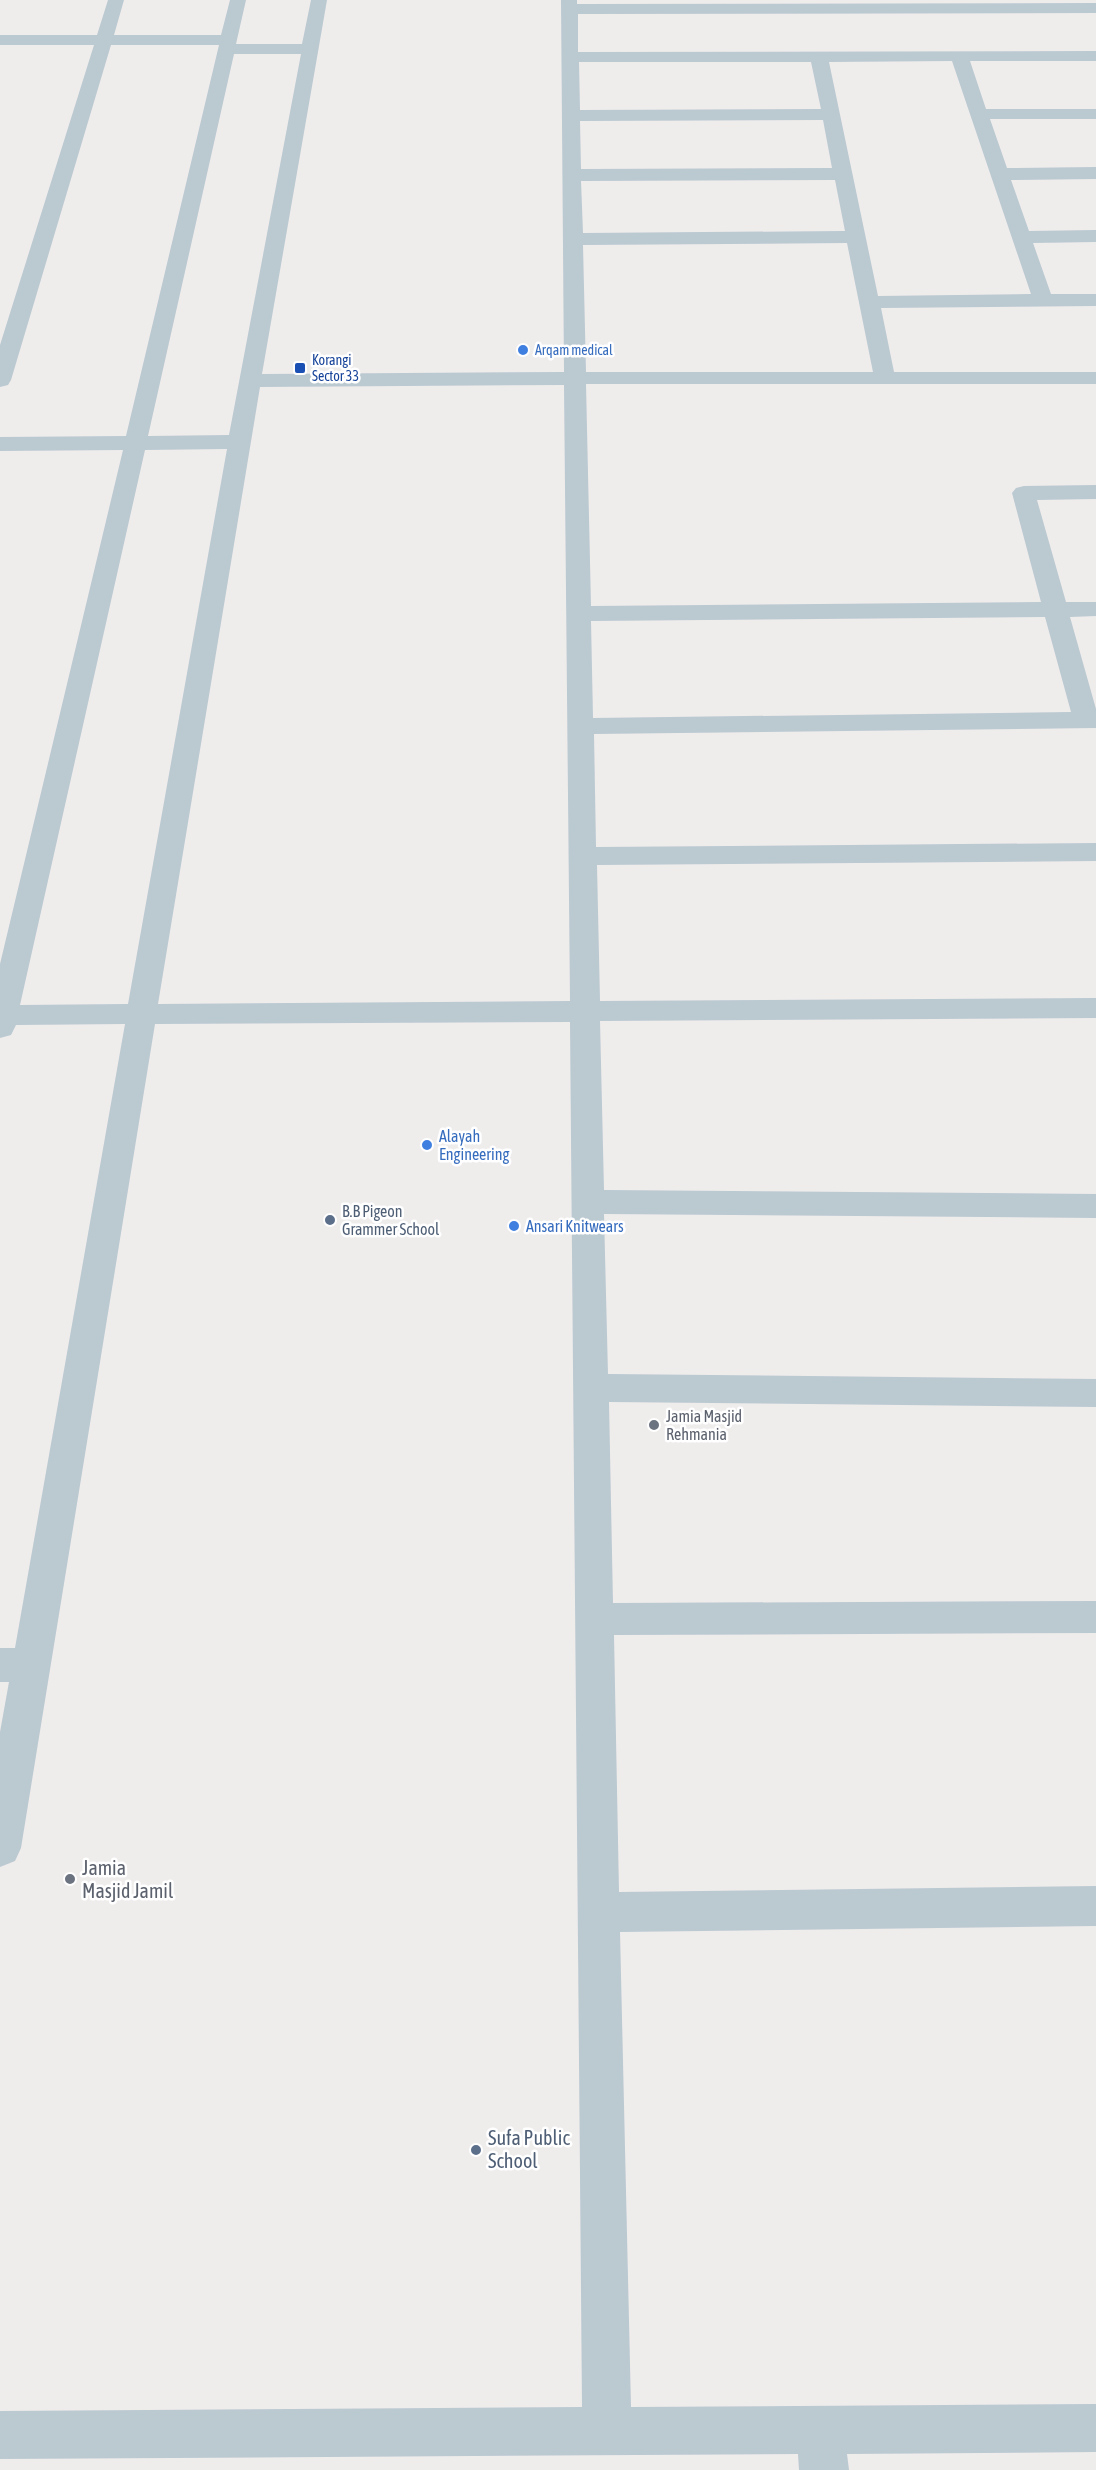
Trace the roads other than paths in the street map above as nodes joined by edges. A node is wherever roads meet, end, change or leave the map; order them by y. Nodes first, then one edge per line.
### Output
1 (116, 0) edge
2 (238, 0) edge
3 (319, 0) edge
4 (990, 4) edge
5 (569, 5) edge
6 (1096, 8) edge
7 (0, 40) edge
8 (103, 40) junction
9 (228, 45) junction
10 (310, 49) junction
11 (959, 56) junction
12 (1010, 56) junction
13 (1096, 56) edge
14 (570, 57) junction
15 (819, 57) junction
16 (831, 114) junction
17 (979, 114) junction
18 (1096, 114) edge
19 (571, 116) junction
20 (1096, 173) edge
21 (843, 174) junction
22 (1000, 174) junction
23 (572, 175) junction
24 (1096, 236) edge
25 (856, 237) junction
26 (1022, 237) junction
27 (573, 239) junction
28 (1043, 300) junction
29 (1096, 300) edge
30 (869, 302) junction
31 (575, 378) junction
32 (885, 378) junction
33 (1096, 378) edge
34 (0, 380) edge
35 (249, 381) junction
36 (239, 442) junction
37 (137, 443) junction
38 (0, 444) edge
39 (1096, 492) edge
40 (1054, 609) junction
41 (1096, 609) edge
42 (579, 614) junction
43 (1091, 720) edge
44 (580, 726) junction
45 (1096, 852) edge
46 (583, 856) junction
47 (7, 972) edge
48 (1096, 1008) edge
49 (585, 1010) junction
50 (142, 1014) junction
51 (2, 1022) edge
52 (588, 1202) junction
53 (1096, 1206) edge
54 (591, 1388) junction
55 (1096, 1393) edge
56 (1096, 1617) edge
57 (594, 1619) junction
58 (16, 1664) edge
59 (0, 1848) edge
60 (1096, 1906) edge
61 (599, 1912) junction
62 (1096, 2428) edge
63 (607, 2430) junction
64 (0, 2435) edge
65 (823, 2450) edge

1 - 8 street
2 - 9 street
3 - 10 street
4 - 5 street
4 - 6 street
4 - 12 street
5 - 14 street
7 - 8 street
8 - 9 street
8 - 34 street
9 - 10 street
9 - 37 street
10 - 35 street
11 - 12 street
11 - 15 street
11 - 17 street
12 - 13 street
14 - 15 street
14 - 19 street
15 - 16 street
16 - 19 street
16 - 21 street
17 - 18 street
17 - 22 street
19 - 23 street
20 - 22 street
21 - 23 street
21 - 25 street
22 - 26 street
23 - 27 street
24 - 26 street
25 - 27 street
25 - 30 street
26 - 28 street
27 - 31 street
28 - 29 street
28 - 30 street
30 - 32 street
31 - 32 street
31 - 35 street
31 - 42 street
32 - 33 street
35 - 36 street
36 - 37 street
36 - 50 street
37 - 38 street
37 - 47 street
39 - 40 street
40 - 41 street
40 - 42 street
40 - 43 street
42 - 44 street
43 - 44 street
44 - 46 street
45 - 46 street
46 - 49 street
47 - 51 street
48 - 49 street
49 - 50 street
49 - 52 street
50 - 51 street
50 - 58 street
52 - 53 street
52 - 54 street
54 - 55 street
54 - 57 street
56 - 57 street
57 - 61 street
58 - 59 street
60 - 61 street
61 - 63 street
62 - 65 street
63 - 64 street
63 - 65 street

